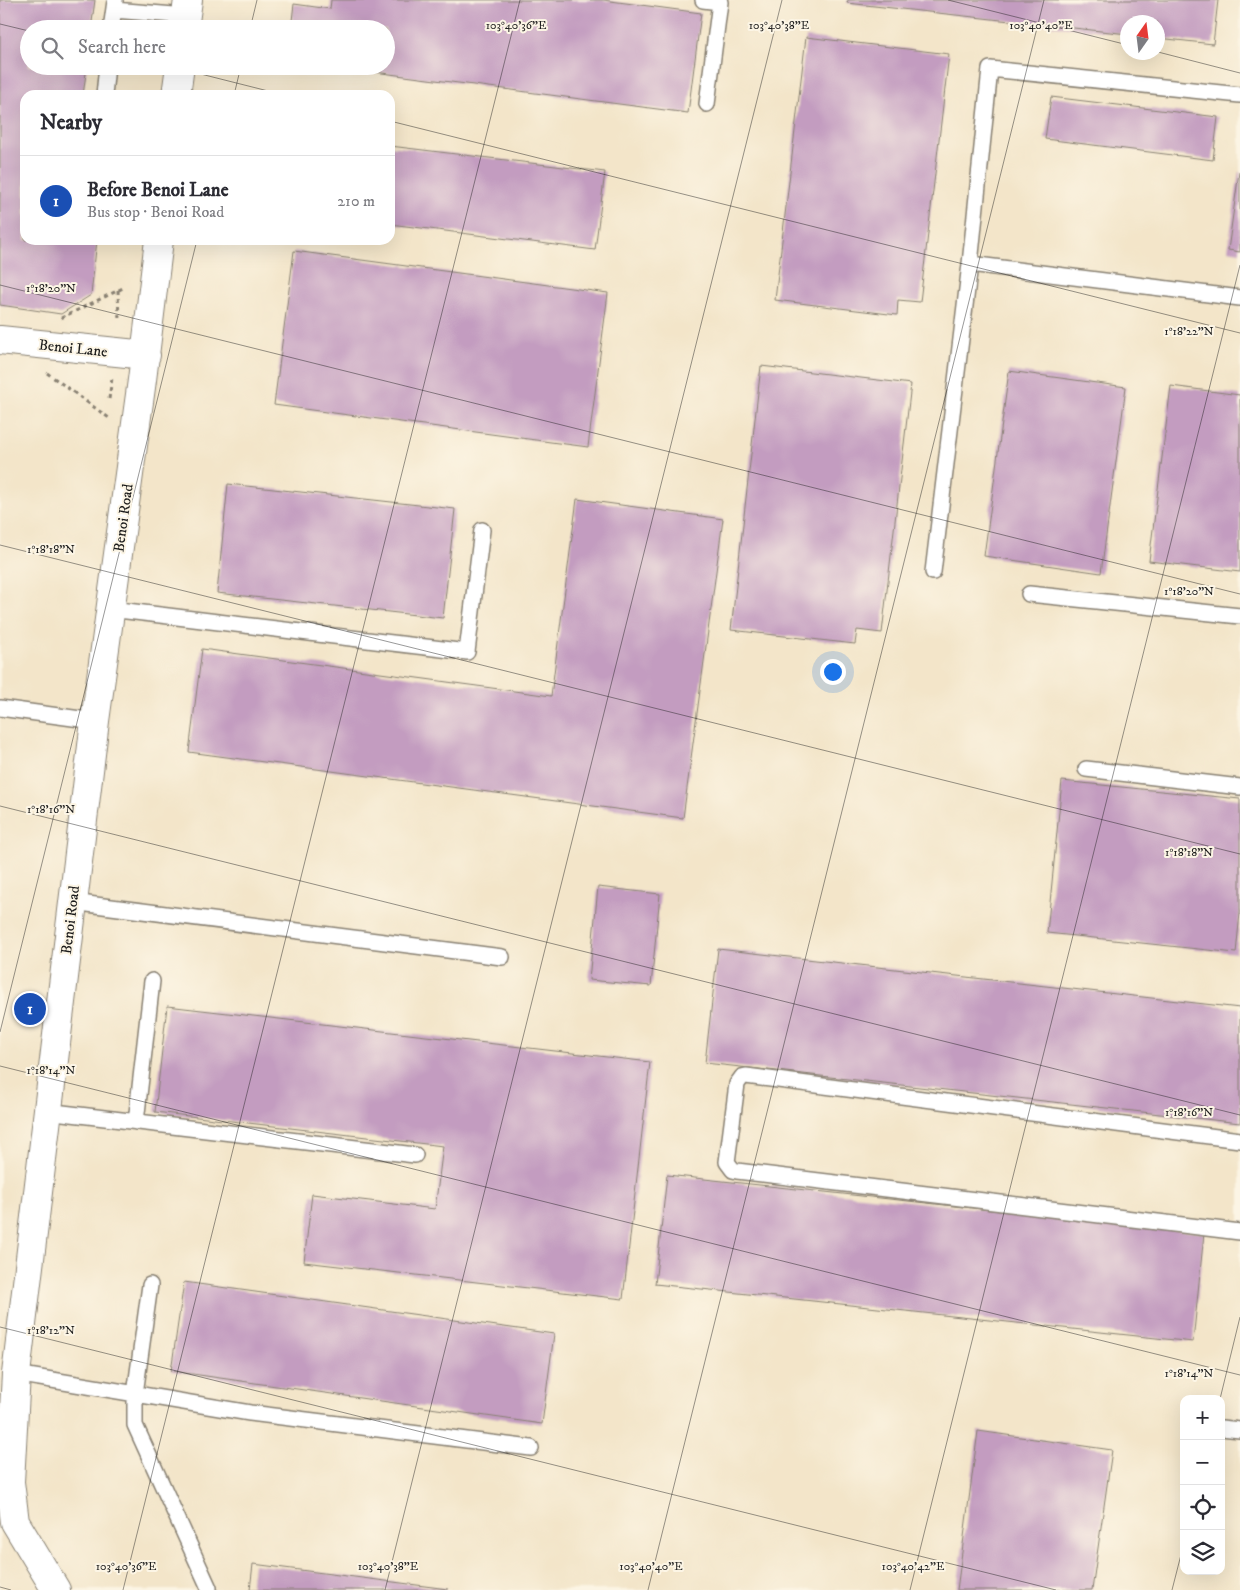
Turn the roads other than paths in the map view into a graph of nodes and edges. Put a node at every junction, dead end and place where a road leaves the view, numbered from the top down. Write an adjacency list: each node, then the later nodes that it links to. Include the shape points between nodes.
1 (703, 0): 10 (lane, via 720,2)
2 (114, 5): 3 (lane); 4 (lane)
3 (186, 15)
4 (112, 20)
5 (106, 75): 7 (lane)
6 (179, 75): 8 (street)
7 (105, 90)
8 (177, 90)
9 (1240, 95): 12 (lane, via 990,69)
10 (707, 104)
11 (158, 245): 15 (street, Benoi Road)
12 (970, 264): 13 (lane); 17 (lane)
13 (1240, 298)
14 (0, 340): 15 (street, Benoi Lane)
15 (146, 355): 19 (street, Benoi Road)
16 (482, 530): 19 (lane, via 467,652)
17 (933, 572)
18 (1029, 594): 20 (lane)
19 (110, 609): 22 (street, Benoi Road)
20 (1240, 616)
21 (0, 708): 22 (lane)
22 (94, 721): 25 (street, Benoi Road)
23 (1086, 769): 24 (lane)
24 (1240, 787)
25 (72, 902): 26 (lane); 28 (street, Benoi Road)
26 (502, 957)
27 (152, 981): 29 (lane)
28 (46, 1111): 29 (lane); 34 (street, Benoi Road)
29 (136, 1122): 31 (lane)
30 (1240, 1140): 32 (lane, via 746,1076 736,1084 727,1162 737,1171)
31 (415, 1155)
32 (1240, 1232)
33 (150, 1285): 35 (lane)
34 (16, 1374): 35 (lane); 40 (street, Benoi Road, via 10,1482 15,1522)
35 (135, 1394): 38 (lane, via 250,1413); 39 (lane, via 135,1425)
36 (1225, 1428): 37 (lane)
37 (1240, 1430)
38 (532, 1448)
39 (209, 1588)
40 (56, 1590)

